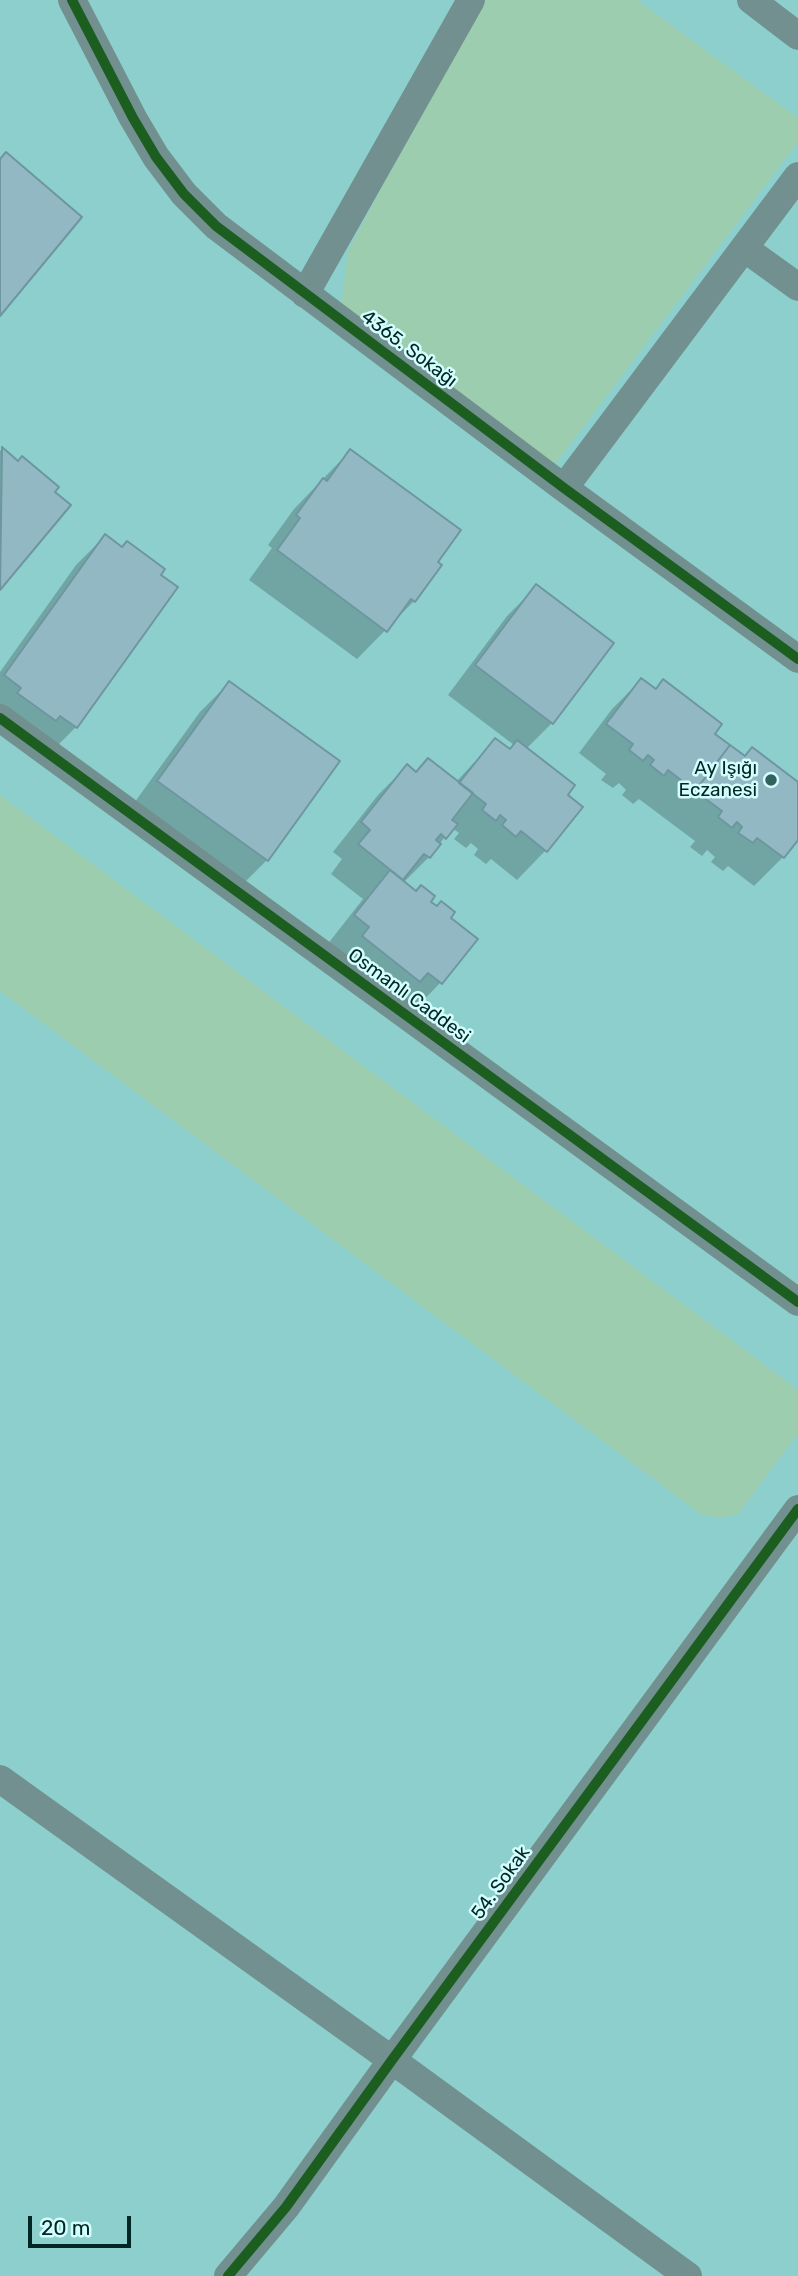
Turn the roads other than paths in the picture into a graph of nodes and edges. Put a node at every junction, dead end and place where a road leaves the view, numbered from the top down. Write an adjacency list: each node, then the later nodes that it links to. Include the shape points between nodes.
1 (72, 0): 8 (street, 4365. Sokağı, via 132,118 184,194 216,226)
2 (471, 0): 8 (street)
3 (751, 0): 4 (street)
4 (798, 36)
5 (798, 176): 6 (street)
6 (744, 248): 7 (street); 9 (street)
7 (798, 287)
8 (305, 293): 9 (street, 4365. Sokağı)
9 (564, 488): 10 (street, 4365. Sokağı)
10 (798, 659)
11 (0, 718): 12 (street, Osmanlı Caddesi)
12 (798, 1302)
13 (798, 1509): 15 (street, 54. Sokak)
14 (0, 1780): 15 (street)
15 (392, 2060): 16 (street, 54. Sokak, via 286,2207); 17 (street)
16 (228, 2276)
17 (688, 2276)

